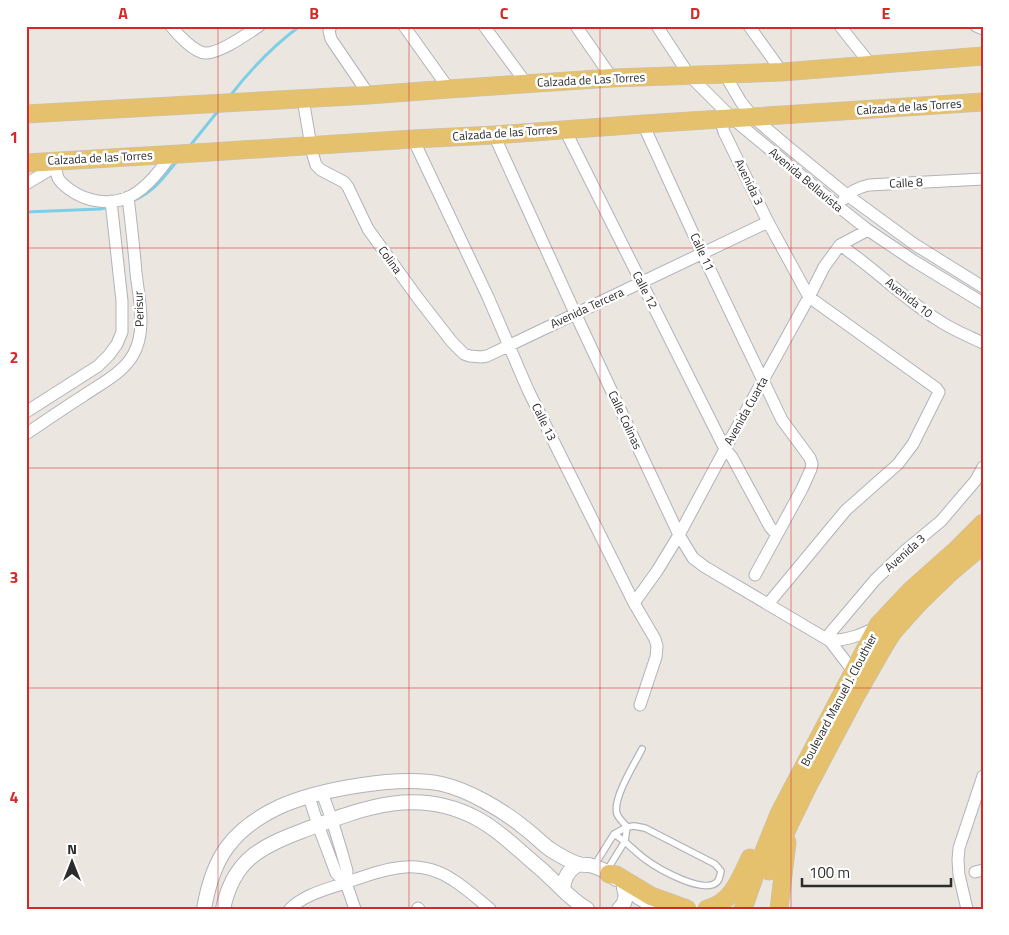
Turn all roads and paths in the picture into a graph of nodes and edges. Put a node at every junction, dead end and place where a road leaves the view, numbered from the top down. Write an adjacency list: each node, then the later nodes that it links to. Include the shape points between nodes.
1 (171, 26): 2 (street, via 198,50 209,53)
2 (259, 26)
3 (331, 26): 20 (street, via 331,39)
4 (404, 26): 19 (street)
5 (484, 26): 18 (street)
6 (576, 26): 17 (street)
7 (657, 26): 16 (street, Avenida Bellavista)
8 (749, 26): 14 (street)
9 (840, 26): 13 (street)
10 (976, 26): 11 (street)
11 (983, 29)
12 (983, 56): 13 (main road, Calzada de Las Torres)
13 (870, 65): 14 (main road, Calzada de Las Torres)
14 (782, 72): 15 (main road, Calzada de Las Torres)
15 (724, 73): 16 (main road, Calzada de Las Torres); 24 (street, Avenida Bellavista)
16 (689, 75): 17 (main road, Calzada de Las Torres); 25 (street, Avenida Bellavista)
17 (612, 78): 18 (main road, Calzada de Las Torres)
18 (526, 83): 19 (main road, Calzada de Las Torres)
19 (449, 88): 20 (main road, Calzada de Las Torres)
20 (369, 96): 21 (main road, Calzada de Las Torres)
21 (303, 99): 23 (main road, Calzada de Las Torres); 30 (street, Colina)
22 (983, 102): 24 (main road, Calzada de las Torres)
23 (26, 114)
24 (753, 117): 25 (main road, Calzada de las Torres); 36 (street, Avenida Bellavista)
25 (726, 118): 26 (main road, Calzada de las Torres); 39 (street, Avenida Bellavista); 40 (street, Avenida 3, via 724,132)
26 (643, 124): 27 (main road, Calzada de las Torres); 43 (street, Calle 11)
27 (565, 130): 28 (main road, Calzada de las Torres); 44 (street, Calle 12)
28 (494, 134): 29 (main road, Calzada de las Torres); 48 (street, Calle Colinas)
29 (413, 138): 30 (main road, Calzada de las Torres); 50 (street, Calle 13)
30 (311, 145): 31 (main road, Calzada de las Torres); 51 (street, Colina, via 316,165 348,187 378,244 452,342 464,354)
31 (164, 155): 33 (main road, Calzada de las Torres); 37 (street, via 160,170)
32 (26, 163): 33 (main road, Calzada de las Torres)
33 (60, 163): 35 (street); 38 (street, via 58,178 62,183 80,196)
34 (983, 179): 36 (street, Calle 8, via 869,185)
35 (26, 184)
36 (848, 195): 39 (street, Calle 8); 45 (street, Avenida Bellavista, via 914,244)
37 (128, 197): 38 (street); 55 (street, Perisur, via 140,306 138,340 133,355 123,368)
38 (111, 201): 53 (street, Perisur, via 122,301 122,332 117,344 98,366)
39 (839, 207): 41 (street, Avenida Bellavista)
40 (768, 222): 43 (street, Avenida Tercera); 46 (street, Avenida 3)
41 (868, 230): 42 (street, Avenida Cuarta); 47 (street, Avenida Bellavista)
42 (840, 245): 46 (street, Avenida Cuarta); 49 (street, Avenida 10, via 939,321)
43 (702, 253): 44 (street, Avenida Tercera); 52 (street, Calle 11)
44 (641, 283): 48 (street, Avenida Tercera); 57 (street, Calle 12)
45 (983, 287)
46 (809, 297): 52 (street, Avenida Cuarta); 65 (street, via 939,392 913,444 898,464 846,510)
47 (983, 303)
48 (575, 313): 50 (street, Avenida Tercera); 60 (street, Calle Colinas)
49 (983, 342)
50 (509, 346): 51 (street, Avenida Tercera); 64 (street, Calle 13)
51 (487, 356)
52 (762, 380): 57 (street, Avenida Cuarta); 61 (street, Calle 11, via 782,420 812,464)
53 (47, 399): 54 (street, Perisur); 55 (street)
54 (26, 412)
55 (58, 413): 56 (street, Perisur)
56 (26, 434)
57 (725, 450): 60 (street, Avenida Cuarta); 61 (street, Calle 12, via 732,456)
58 (983, 467): 67 (street, Avenida 3, via 941,521 875,580)
59 (983, 524): 66 (main road, Boulevard Manuel J. Clouthier)
60 (680, 535): 64 (street, Avenida Cuarta); 65 (street, Calle Colinas, via 694,558 705,567)
61 (777, 535): 63 (street)
62 (981, 550): 73 (main road, Boulevard Manuel J. Clouthier, via 950,573 893,632)
63 (755, 575)
64 (634, 603): 69 (street, Calle 13, via 657,646)
65 (768, 604): 67 (street, Calle Colinas)
66 (878, 625): 67 (street, via 846,640); 68 (main road, Boulevard Manuel J. Clouthier)
67 (828, 639): 68 (street, Calle Colinas)
68 (853, 670): 73 (main road, Boulevard Manuel J. Clouthier)
69 (640, 705)
70 (642, 749): 76 (lane, via 620,791 616,807 618,816)
71 (983, 776): 101 (street, via 959,848 959,875)
72 (316, 795): 74 (street); 75 (street); 81 (street, via 259,818 244,829); 82 (street, via 381,783 442,784 476,796 505,813 550,849)
73 (784, 819): 97 (main road, via 770,824 733,892); 98 (main road, Boulevard Manuel J. Clouthier, via 758,866); 99 (main road, Boulevard Manuel J. Clouthier); 100 (main road)
74 (332, 820): 75 (street); 79 (street); 87 (street, via 373,807 413,801 451,807 477,818 502,835)
75 (318, 825): 80 (street); 83 (street, via 264,848)
76 (627, 827): 77 (lane); 78 (lane); 78 (lane, via 646,828 710,862 719,867 719,878 706,886 682,880 644,858)
77 (614, 834): 78 (lane); 84 (lane)
78 (625, 840): 84 (lane)
79 (342, 853): 80 (street); 85 (street, via 347,871)
80 (330, 856): 85 (street, via 336,873)
81 (220, 857): 83 (street); 88 (street)
82 (579, 864): 84 (street); 87 (street, via 567,874)
83 (239, 868): 89 (street, via 230,885)
84 (603, 870): 86 (street); 96 (main road, via 651,896)
85 (346, 883): 90 (street, via 305,898); 91 (street); 92 (street, via 380,871 423,867 453,880)
86 (624, 888): 94 (street, via 626,899); 95 (street)
87 (563, 890): 93 (street)
88 (204, 909)
89 (224, 909)
90 (290, 909)
91 (355, 909)
92 (490, 909)
93 (587, 909)
94 (619, 909)
95 (659, 909)
96 (687, 909)
97 (707, 909)
98 (743, 909)
99 (755, 909)
100 (779, 909)
101 (967, 909)

